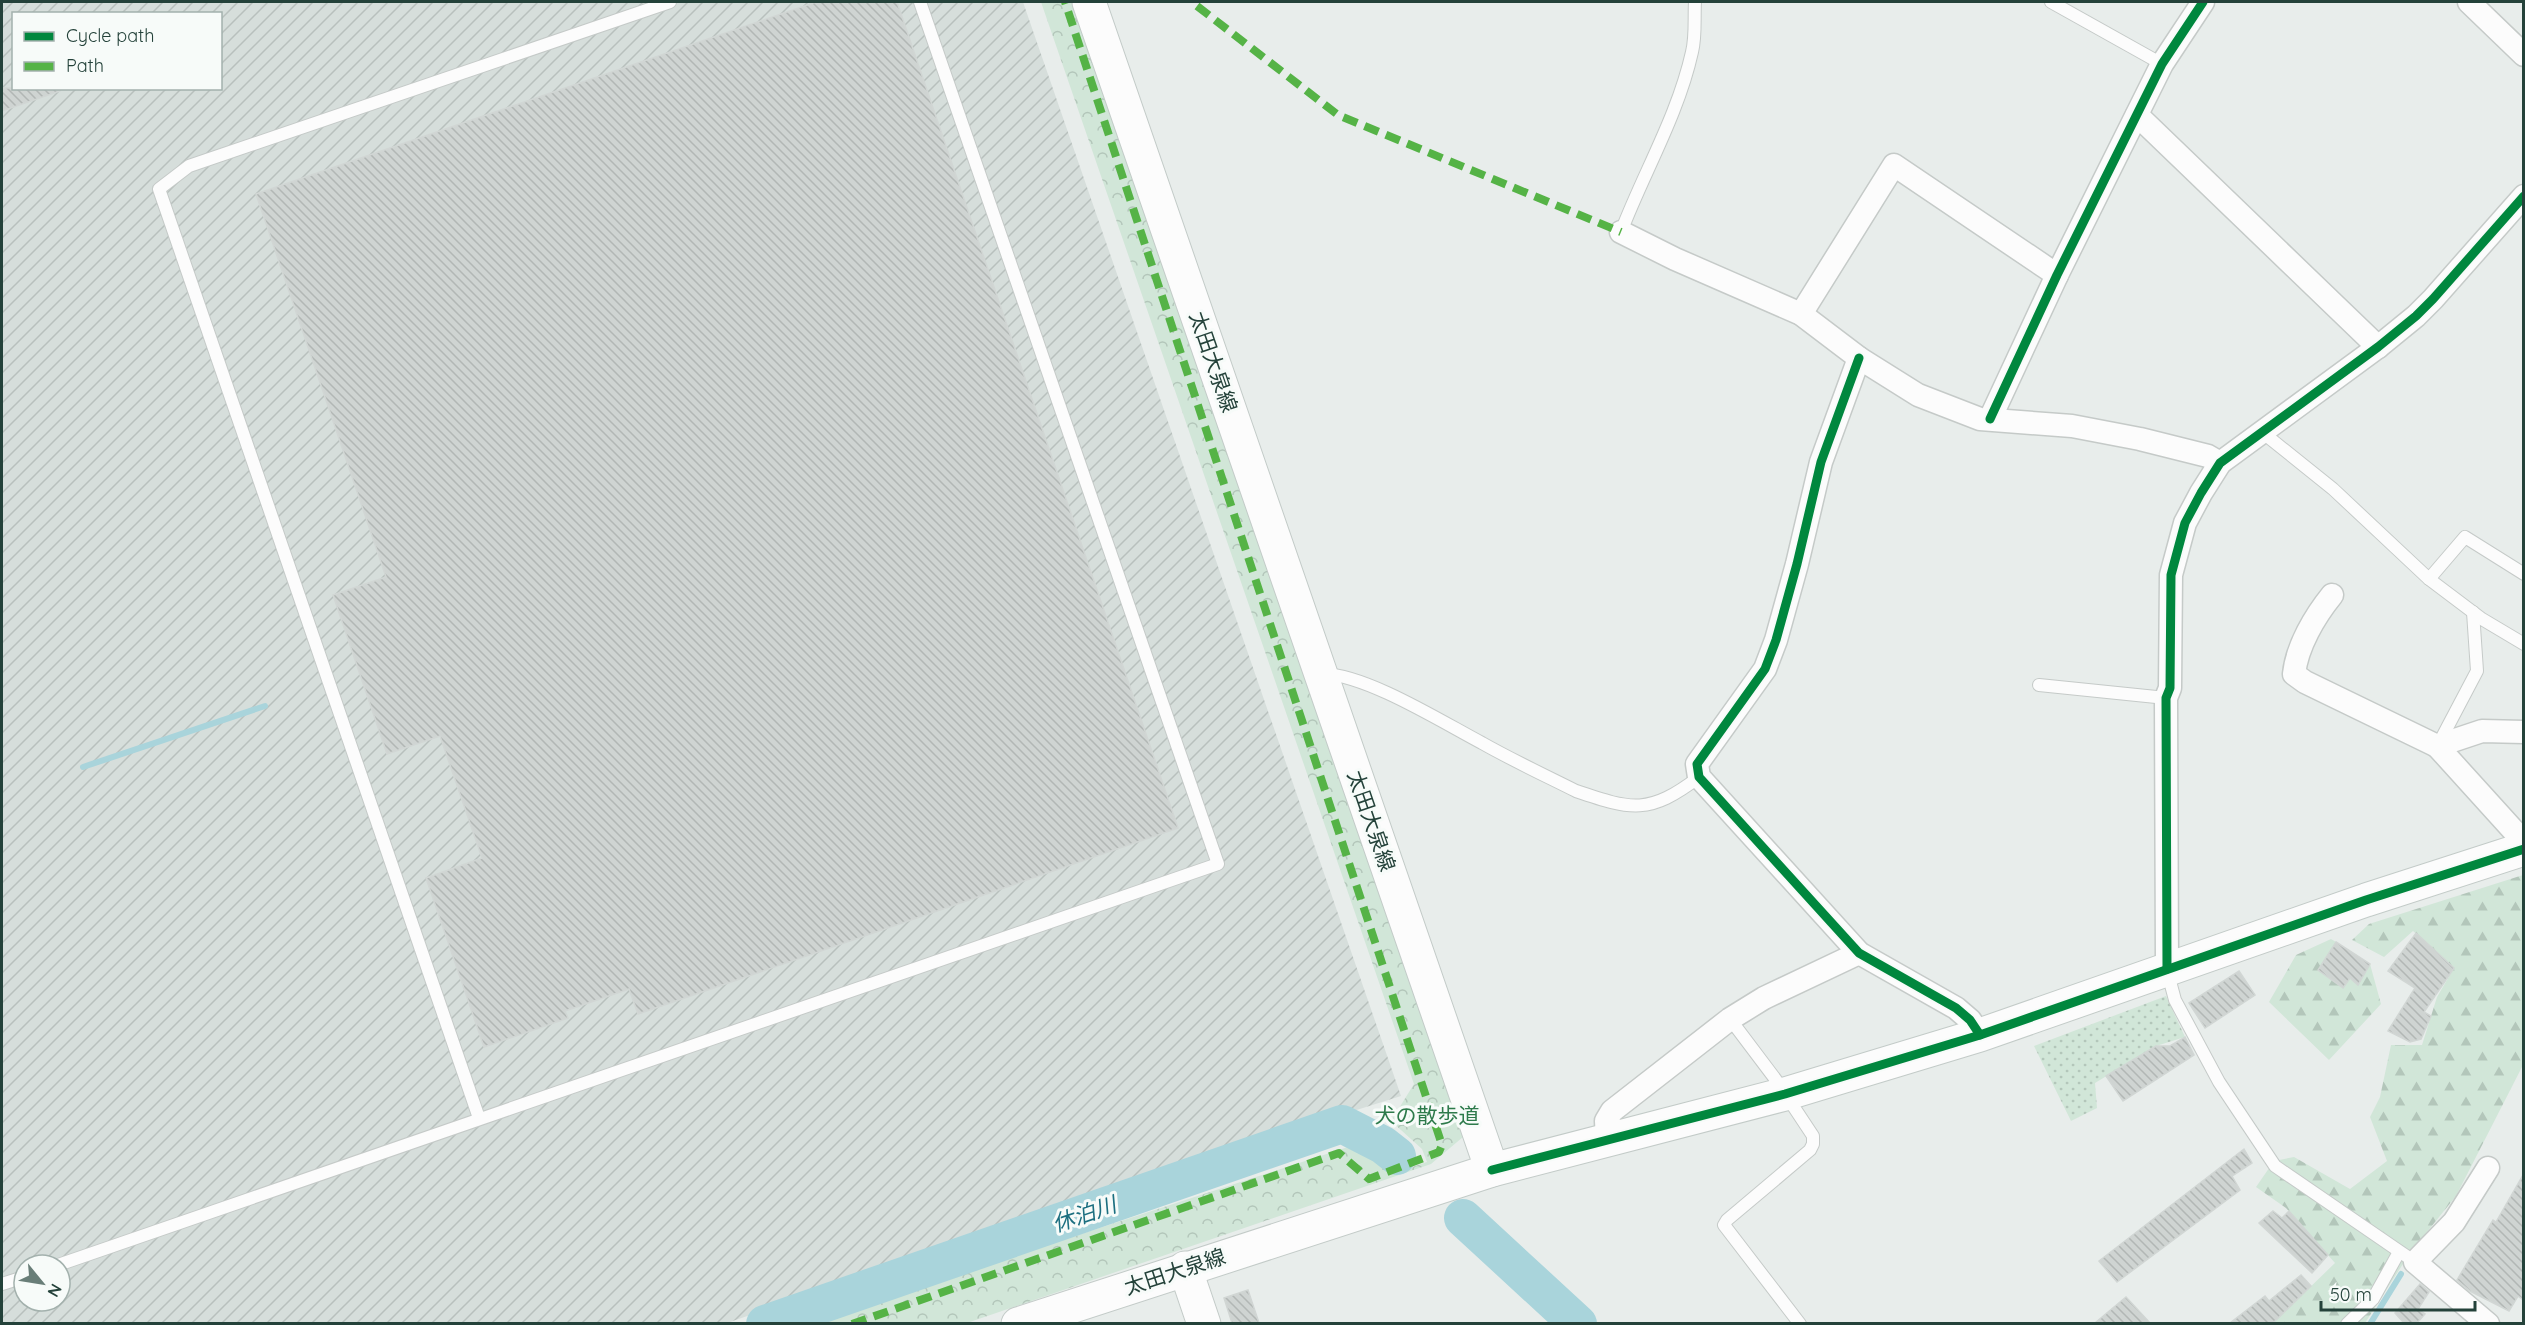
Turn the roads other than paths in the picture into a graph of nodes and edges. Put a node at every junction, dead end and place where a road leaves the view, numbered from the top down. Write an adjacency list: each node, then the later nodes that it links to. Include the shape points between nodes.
1 (670, 2): 38 (lane, via 189,166 159,189)
2 (920, 2): 38 (lane, via 1218,864)
3 (1089, 2): 25 (main road, 太田大泉線)
4 (1695, 2): 12 (lane, via 1693,50 1675,111)
5 (2052, 2): 9 (lane)
6 (2203, 2): 9 (street)
7 (2469, 2): 8 (street)
8 (2520, 43)
9 (2162, 64): 10 (street)
10 (2137, 115): 13 (street); 15 (street)
11 (2523, 196): 15 (street, via 2433,299)
12 (1621, 232): 14 (street)
13 (2057, 275): 14 (street, via 1894,165); 17 (street)
14 (1801, 314): 16 (street)
15 (2378, 347): 18 (street)
16 (1859, 358): 17 (street, via 1918,395 1980,419); 30 (street, via 1821,462 1797,564 1765,669 1697,764)
17 (1990, 419): 19 (street, via 2072,426 2140,439 2208,456)
18 (2262, 432): 19 (street); 21 (lane, via 2333,489)
19 (2220, 463): 27 (street, via 2185,523 2171,574)
20 (2523, 574): 21 (lane, via 2465,537)
21 (2429, 579): 23 (lane)
22 (2332, 595): 29 (street, via 2319,611 2295,662 2294,674)
23 (2473, 612): 24 (lane); 29 (lane, via 2477,671)
24 (2523, 644)
25 (1320, 674): 30 (lane, via 1356,680 1575,791 1605,801 1632,806 1655,803 1674,796); 41 (main road, 太田大泉線)
26 (2039, 685): 27 (lane)
27 (2166, 698): 34 (street)
28 (2523, 732): 29 (street, via 2482,731)
29 (2437, 746): 31 (street)
30 (1699, 777): 33 (street)
31 (2523, 842)
32 (2523, 849): 34 (main road)
33 (1859, 953): 35 (street, via 1764,998); 36 (street, via 1956,1008)
34 (2167, 969): 36 (main road); 42 (lane, via 2175,1000 2219,1082 2275,1166)
35 (1730, 1019): 37 (lane); 39 (street, via 1612,1111 1606,1121)
36 (1980, 1035): 37 (main road)
37 (1785, 1094): 39 (main road); 47 (lane, via 1813,1136 1814,1144 1725,1225)
38 (479, 1118): 43 (lane)
39 (1607, 1140): 41 (main road)
40 (2488, 1168): 42 (street, via 2454,1222)
41 (1492, 1170): 44 (main road, 太田大泉線)
42 (2407, 1257): 48 (lane, via 2373,1299); 49 (street)
43 (72, 1260)
44 (1185, 1268): 45 (main road, 太田大泉線); 46 (main road)
45 (1018, 1323)
46 (1204, 1323)
47 (1800, 1323)
48 (2347, 1323)
49 (2488, 1323)

